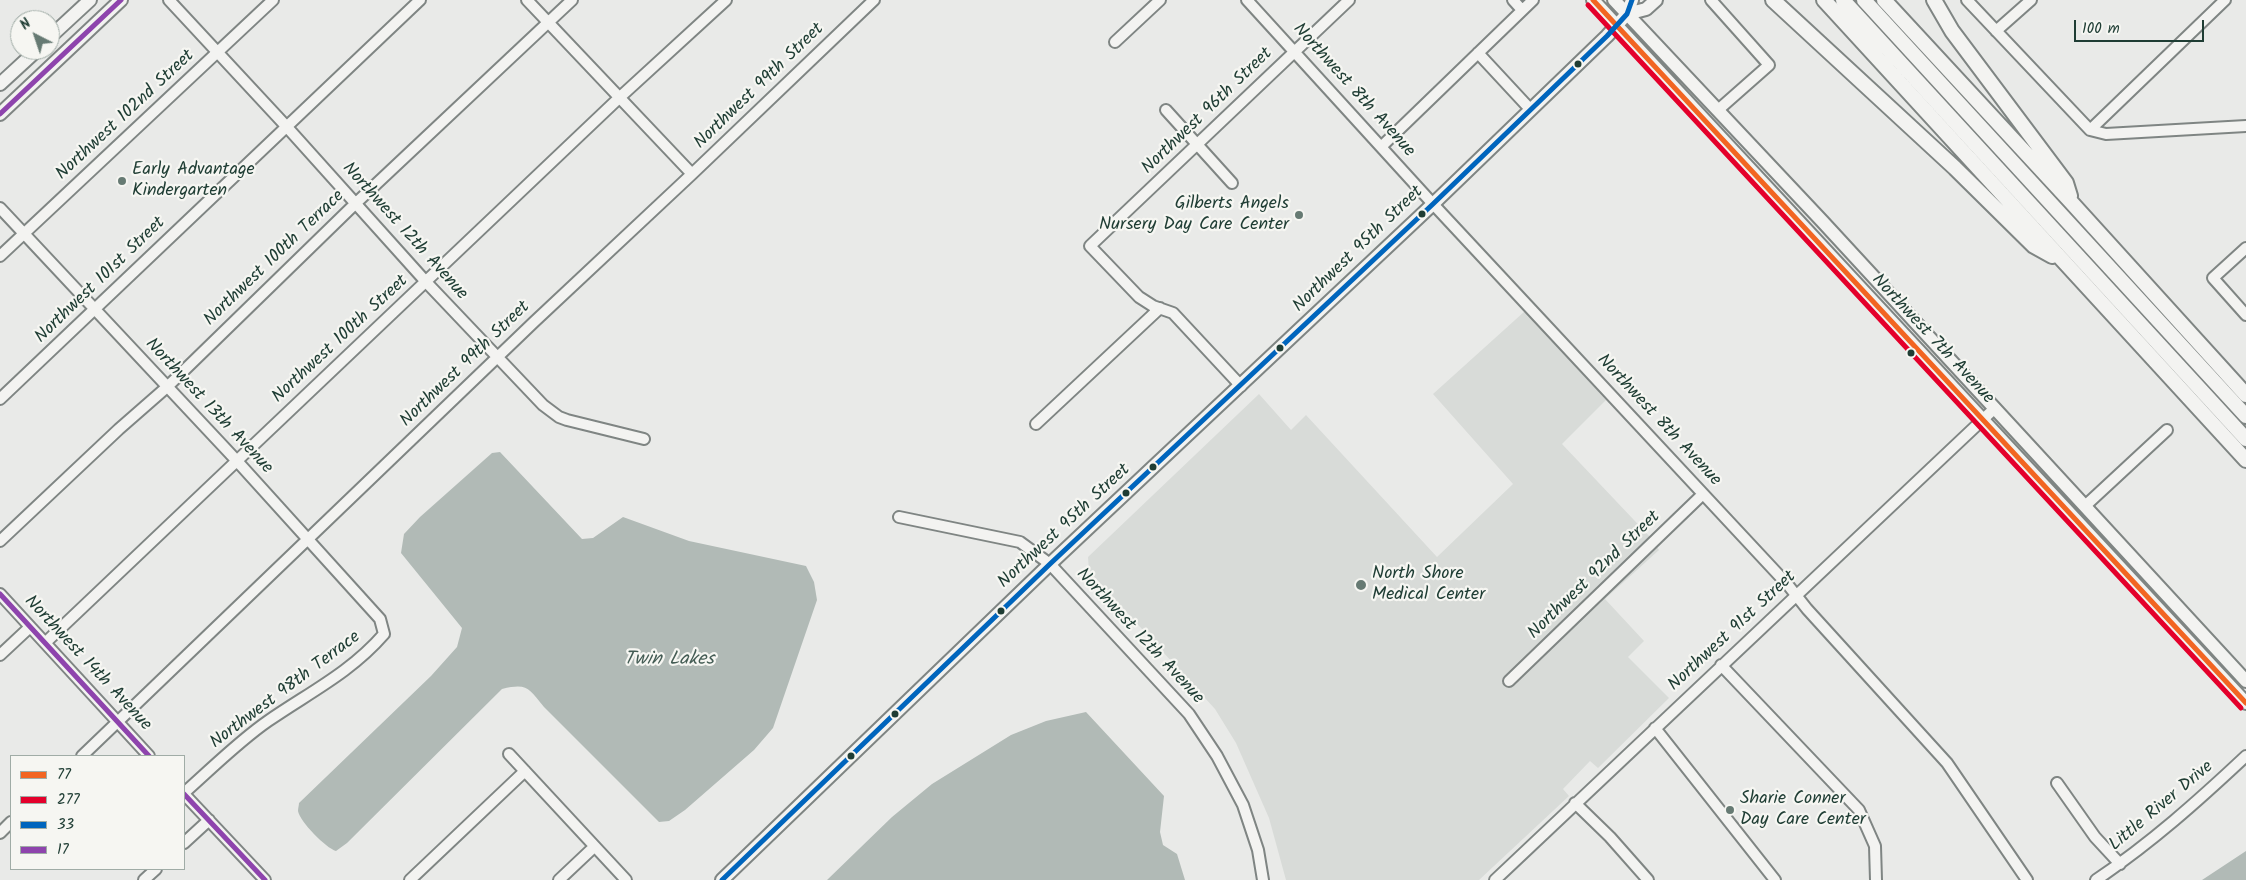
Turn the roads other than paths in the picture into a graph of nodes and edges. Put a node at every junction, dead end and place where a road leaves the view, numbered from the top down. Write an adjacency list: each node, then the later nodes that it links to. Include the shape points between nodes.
1 (90, 0): 33 (main road)
2 (121, 0): 45 (main road)
3 (168, 0): 37 (street, Northwest 12th Avenue)
4 (273, 0): 37 (street, Northwest 102nd Street)
5 (420, 0): 46 (street, Northwest 101st Street)
6 (527, 0): 31 (street)
7 (572, 0): 31 (street, Northwest 100th Terrace)
8 (726, 0): 41 (street, Northwest 100th Street)
9 (874, 0): 52 (street, Northwest 99th Street)
10 (1160, 0): 35 (street)
11 (1247, 0): 36 (street, Northwest 8th Avenue)
12 (1349, 0): 36 (street, Northwest 96th Street)
13 (1513, 0): 29 (street)
14 (1532, 0): 29 (street)
15 (1593, 0): 32 (main road, Northwest 7th Avenue)
16 (1614, 0): 30 (main road, Northwest 7th Avenue)
17 (1632, 0): 30 (main road, Northwest 95th Street)
18 (1656, 0): 30 (main road, Northwest 95th Street, via 1646,9)
19 (1711, 0): 44 (street, via 1769,65)
20 (1773, 0): 64 (highway, via 1956,168 2034,246)
21 (1824, 0): 64 (highway)
22 (1843, 0): 80 (highway)
23 (1864, 0): 75 (highway)
24 (1884, 0): 55 (highway)
25 (1934, 0): 55 (highway, via 1962,45 2066,183)
26 (1967, 0): 34 (street)
27 (2031, 0): 34 (street)
28 (2225, 0): 48 (street)
29 (1522, 10): 38 (street)
30 (1627, 14): 32 (main road, Northwest 95th Street); 44 (main road, Northwest 7th Avenue)
31 (548, 22): 41 (street); 56 (street, Northwest 100th Terrace)
32 (1616, 26): 42 (main road, Northwest 95th Street); 51 (main road, Northwest 7th Avenue)
33 (60, 28)
34 (1996, 32): 48 (street)
35 (1115, 42)
36 (1294, 51): 49 (street, Northwest 96th Street); 50 (street, Northwest 8th Avenue)
37 (218, 53): 46 (street, Northwest 12th Avenue); 60 (street, Northwest 102nd Street)
38 (1478, 53): 42 (street); 50 (street)
39 (25, 60): 40 (main road)
40 (0, 84)
41 (619, 98): 52 (street); 65 (street, Northwest 100th Street)
42 (1530, 109): 57 (main road, Northwest 95th Street)
43 (1166, 110): 49 (street)
44 (1718, 110): 54 (main road, Northwest 7th Avenue)
45 (0, 114)
46 (286, 126): 56 (street, Northwest 12th Avenue); 67 (street, Northwest 101st Street)
47 (2246, 126): 48 (street, via 2106,134)
48 (2090, 130)
49 (1198, 145): 53 (street); 66 (street, Northwest 96th Street, via 1090,246 1139,297)
50 (1382, 146): 57 (street, Northwest 8th Avenue)
51 (1733, 150): 54 (main road, via 1744,154 1779,191); 59 (main road, Northwest 7th Avenue)
52 (692, 174): 69 (street, Northwest 99th Street)
53 (1232, 183)
54 (1794, 192): 63 (main road, Northwest 7th Avenue)
55 (2071, 202): 72 (highway)
56 (356, 204): 65 (street, Northwest 12th Avenue); 71 (street, Northwest 100th Terrace)
57 (1433, 204): 70 (main road, Northwest 95th Street); 83 (street, Northwest 8th Avenue)
58 (0, 208): 60 (street, Northwest 13th Avenue)
59 (1810, 233): 63 (main road, via 1824,236 1843,257); 76 (main road, Northwest 7th Avenue)
60 (23, 234): 62 (street, Northwest 102nd Street); 67 (street, Northwest 13th Avenue)
61 (2246, 248): 68 (street, via 2213,278)
62 (0, 256)
63 (1857, 259): 74 (main road, Northwest 7th Avenue)
64 (2063, 262): 82 (highway)
65 (426, 283): 69 (street, Northwest 12th Avenue); 81 (street, Northwest 100th Street)
66 (1160, 308): 70 (street, via 1173,313); 77 (street)
67 (94, 310): 71 (street, Northwest 13th Avenue); 73 (street, Northwest 101st Street)
68 (2246, 315)
69 (498, 358): 79 (street, Northwest 12th Avenue, via 543,406 559,417); 86 (street, Northwest 99th Street)
70 (1241, 386): 88 (main road, Northwest 95th Street)
71 (167, 387): 81 (street, Northwest 13th Avenue); 87 (street, Northwest 100th Terrace)
72 (2246, 395)
73 (0, 400)
74 (1995, 408): 76 (street, Northwest 91st Street); 84 (main road, Northwest 7th Avenue)
75 (2246, 416)
76 (1982, 420): 90 (street, Northwest 91st Street); 98 (main road, Northwest 7th Avenue)
77 (1036, 424)
78 (2167, 430): 84 (street)
79 (644, 439)
80 (2246, 439)
81 (237, 460): 86 (street, Northwest 13th Avenue); 93 (street, Northwest 100th Street)
82 (2246, 460)
83 (1703, 494): 90 (street, Northwest 8th Avenue); 96 (street, Northwest 92nd Street)
84 (2085, 506): 97 (main road, Northwest 7th Avenue)
85 (899, 517): 88 (street, Northwest 12th Avenue, via 1020,542)
86 (308, 539): 92 (street, Northwest 13th Avenue, via 380,619); 99 (street, Northwest 99th Street)
87 (0, 541)
88 (1050, 564): 123 (main road, Northwest 95th Street); 124 (street, Northwest 12th Avenue, via 1189,714 1217,756 1243,805 1258,850)
89 (0, 594): 91 (street, Northwest 14th Avenue)
90 (1796, 595): 95 (street, Northwest 91st Street); 128 (street, Northwest 8th Avenue, via 1948,763)
91 (30, 627): 93 (street, Northwest 14th Avenue); 94 (street)
92 (384, 634): 107 (street, Northwest 98th Terrace, via 341,674 267,721)
93 (45, 643): 99 (street, Northwest 14th Avenue)
94 (0, 655)
95 (1721, 665): 100 (street, Northwest 91st Street); 127 (street, via 1859,810 1875,846)
96 (1509, 681)
97 (2246, 681)
98 (2246, 703)
99 (118, 723): 102 (street, Northwest 99th Street); 103 (street, Northwest 14th Avenue)
100 (1655, 728): 109 (street, Northwest 91st Street); 126 (street)
101 (509, 754): 105 (street)
102 (83, 755)
103 (148, 755)
104 (2246, 756): 115 (street, Little River Drive, via 2196,804)
105 (525, 771): 114 (street); 120 (street)
106 (2057, 782): 115 (street, via 2095,837)
107 (185, 792)
108 (185, 794): 110 (street)
109 (1575, 803): 117 (street); 125 (street, Northwest 91st Street)
110 (209, 820): 113 (street); 119 (street)
111 (10, 823): 112 (street)
112 (0, 833)
113 (185, 842)
114 (594, 847): 121 (street); 122 (street)
115 (2120, 864): 129 (street, Little River Drive)
116 (155, 870): 118 (street)
117 (1644, 878)
118 (144, 880)
119 (265, 880)
120 (410, 880)
121 (559, 880)
122 (626, 880)
123 (722, 880)
124 (1263, 880)
125 (1494, 880)
126 (1775, 880)
127 (1877, 880)
128 (2027, 880)
129 (2096, 880)

